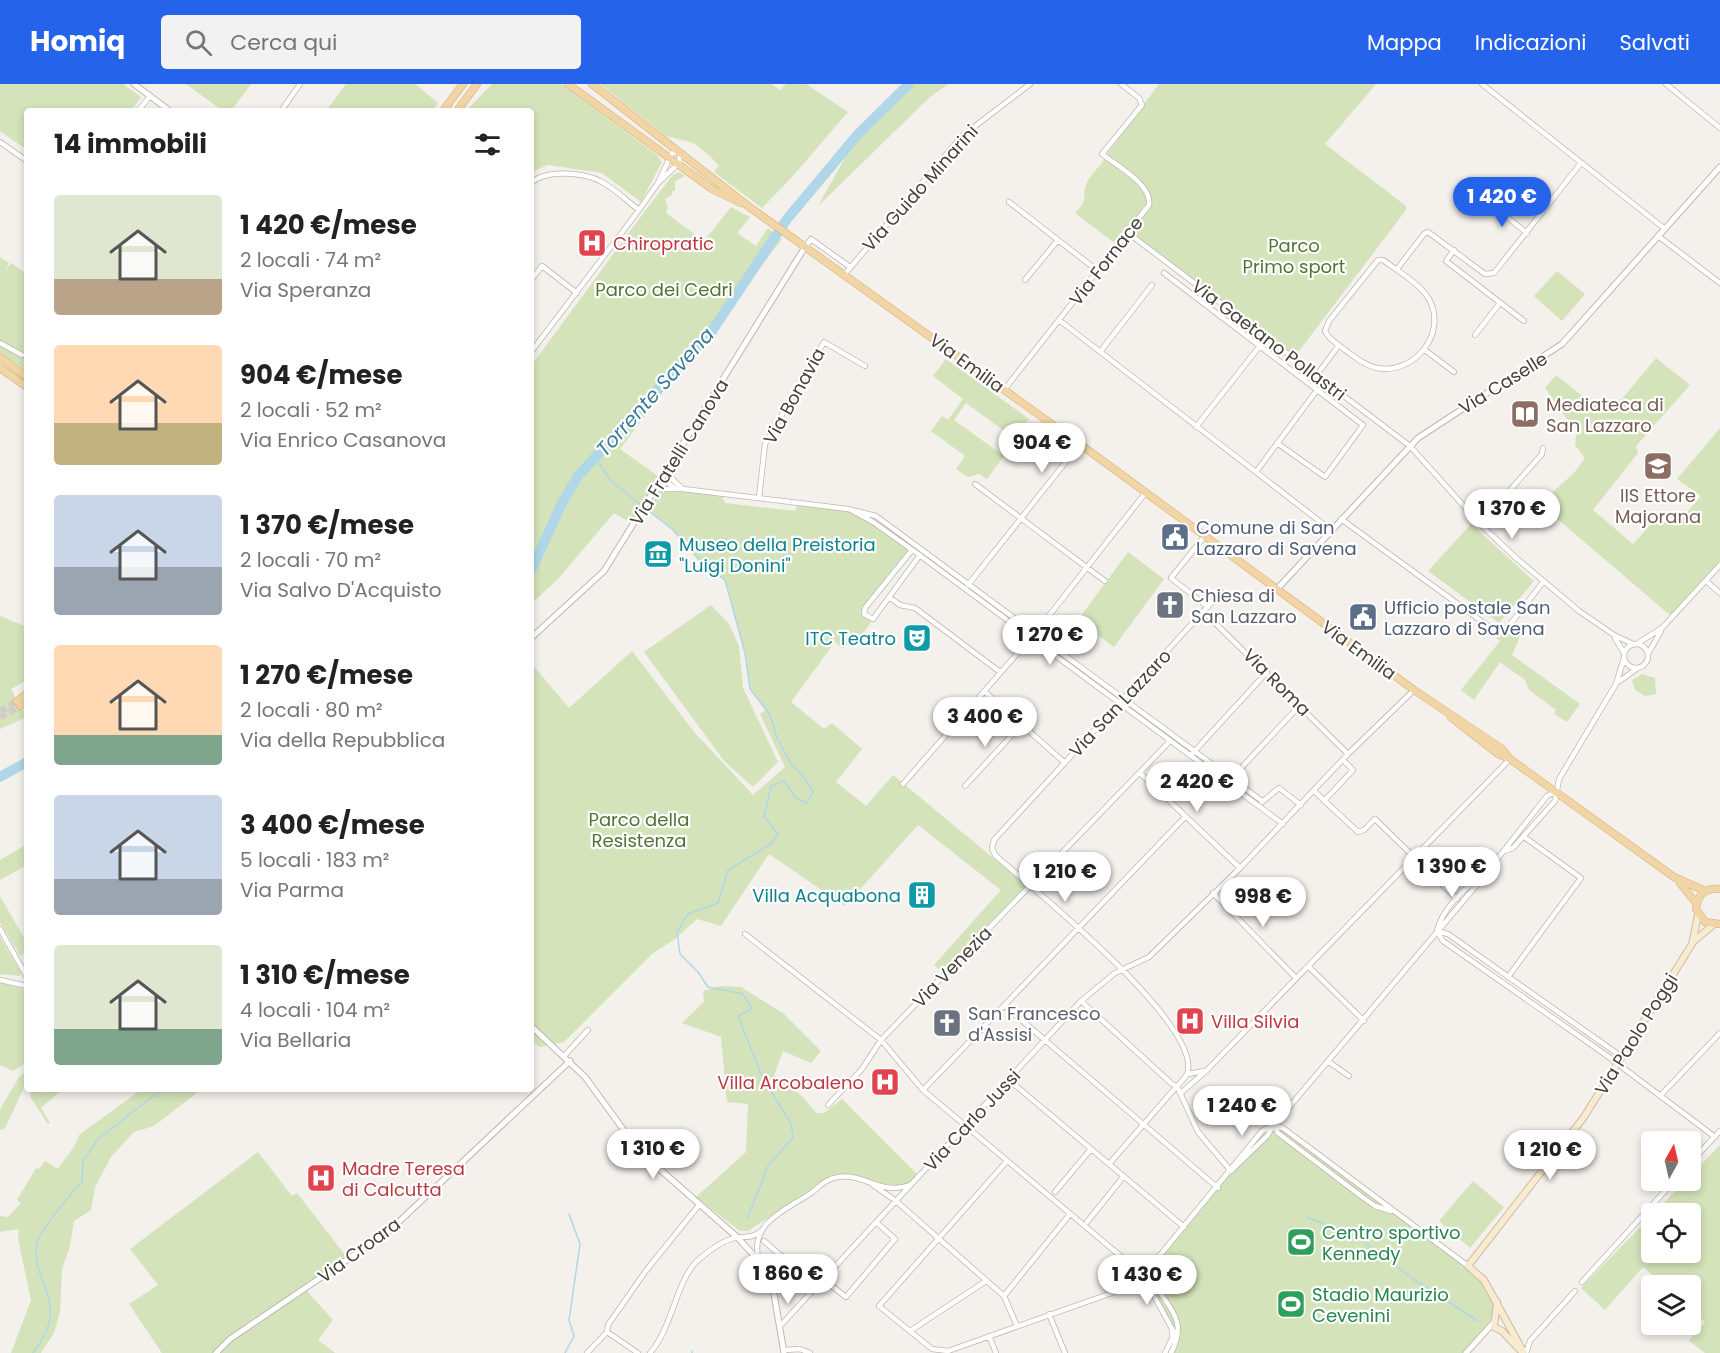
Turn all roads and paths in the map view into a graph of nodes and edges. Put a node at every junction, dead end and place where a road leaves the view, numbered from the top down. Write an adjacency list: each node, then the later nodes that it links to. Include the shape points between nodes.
1 (134, 84): 12 (street)
2 (300, 84): 15 (street)
3 (463, 84): 16 (main road)
4 (477, 84): 17 (main road)
5 (568, 84): 21 (main road)
6 (592, 84): 20 (main road)
7 (1030, 84): 39 (street, Via Guido Minarini, via 961,137)
8 (1121, 84): 11 (street, Via Fornace)
9 (1482, 84): 23 (street)
10 (1666, 84): 18 (street)
11 (1129, 86): 33 (street, Via Fornace, via 1142,101 1141,108 1102,154 1148,195 1147,209)
12 (150, 96): 13 (street); 14 (street)
13 (140, 108)
14 (166, 108)
15 (283, 108)
16 (444, 108)
17 (459, 108)
18 (1720, 128)
19 (0, 142): 22 (street)
20 (680, 153): 21 (street); 24 (street); 30 (main road)
21 (669, 157): 24 (main road); 27 (street)
22 (24, 160)
23 (1581, 163): 32 (street); 34 (street)
24 (678, 164): 27 (street); 30 (main road, via 723,196)
25 (1720, 167): 32 (street, Via Caselle)
26 (534, 181): 31 (street, via 548,173 592,178 608,185)
27 (658, 183): 31 (street)
28 (1009, 202): 36 (street)
29 (1492, 205): 34 (street)
30 (748, 206): 37 (main road, Via Emilia)
31 (639, 210): 48 (street)
32 (1665, 229): 35 (street, Via Caselle)
33 (1128, 233): 41 (street, Via Fornace); 53 (street, Via Gaetano Pollastri)
34 (1527, 233): 38 (street, via 1490,275)
35 (1658, 236): 46 (street); 73 (street, Via Caselle, via 1557,349 1439,422)
36 (1058, 240): 41 (street); 45 (street)
37 (805, 247): 39 (street, via 811,238); 43 (main road, Via Emilia); 75 (street, Via Fratelli Canova)
38 (1454, 250): 40 (street, via 1426,232); 49 (street, via 1446,261)
39 (850, 267): 43 (street, Via Guido Minarini)
40 (1396, 269): 55 (street, via 1383,260 1376,261 1329,321 1326,333); 58 (street, via 1419,287 1431,305 1434,324)
41 (1098, 272): 50 (street, Via Fornace)
42 (1164, 273): 56 (street)
43 (844, 275): 68 (main road, Via Emilia)
44 (534, 276): 48 (street, via 542,266)
45 (1025, 280)
46 (1720, 283)
47 (1152, 285): 59 (street)
48 (577, 293): 57 (street)
49 (1500, 303): 51 (street); 52 (street)
50 (1059, 320): 59 (street); 68 (street, Via Fornace)
51 (1524, 321)
52 (1475, 335)
53 (1266, 338): 56 (street); 66 (street, Via Gaetano Pollastri)
54 (0, 343): 60 (street)
55 (1339, 345): 58 (street, via 1364,363 1381,368 1407,364); 66 (street)
56 (1259, 346): 69 (street); 70 (street)
57 (534, 348)
58 (1425, 350): 64 (street)
59 (1100, 352): 70 (street)
60 (22, 355)
61 (0, 357): 65 (main road)
62 (865, 366): 83 (street, Via Bonavia, via 824,342 765,444)
63 (0, 368): 67 (main road)
64 (1454, 372)
65 (24, 375)
66 (1316, 376): 73 (street, Via Gaetano Pollastri)
67 (24, 385)
68 (1004, 390): 72 (main road, Via Emilia)
69 (1317, 390): 71 (street); 71 (street, via 1363,425 1325,477)
70 (1196, 427): 76 (street)
71 (1277, 443): 76 (street)
72 (1080, 444): 82 (main road, Via Emilia); 86 (street)
73 (1410, 446): 87 (street, Via Caselle); 89 (street, Via Gaetano Pollastri)
74 (1543, 448): 89 (street, via 1542,454)
75 (668, 471): 77 (street, Via Fratelli Canova); 81 (street)
76 (1256, 472): 90 (street)
77 (662, 479): 79 (street, Via Fratelli Canova); 80 (street)
78 (975, 483): 86 (street)
79 (656, 489): 80 (street); 108 (street, Via Fratelli Canova, via 604,571)
80 (676, 489): 81 (street)
81 (683, 489): 83 (street)
82 (1146, 492): 91 (main road, Via Emilia); 95 (street)
83 (759, 498): 84 (street)
84 (848, 508): 85 (street); 88 (street)
85 (876, 516): 88 (street); 92 (street)
86 (1021, 518): 95 (street); 99 (street)
87 (1341, 519): 90 (street, Via Caselle); 97 (street, via 1491,628 1501,630 1510,625)
88 (873, 522): 93 (street)
89 (1480, 524): 97 (street, Via Gaetano Pollastri)
90 (1331, 530): 101 (street, Via Caselle)
91 (1204, 537): 101 (main road, Via Emilia); 105 (street, Via Roma, via 1171,578)
92 (921, 549): 93 (street); 99 (street)
93 (917, 553): 100 (street); 104 (street); 104 (street, via 864,614 873,619)
94 (1720, 565): 98 (street)
95 (1087, 567): 96 (street); 107 (street)
96 (1105, 581)
97 (1544, 581): 109 (street, Via Gaetano Pollastri)
98 (1706, 581): 103 (street); 106 (street)
99 (970, 584): 100 (street); 107 (street)
100 (965, 589): 110 (street)
101 (1277, 589): 118 (main road, Via Emilia)
102 (1221, 592): 105 (street, Via San Lazzaro)
103 (1720, 593)
104 (889, 597): 115 (street, via 900,605 915,608)
105 (1206, 609): 116 (street, Via Roma); 120 (street, Via San Lazzaro)
106 (1662, 628): 111 (street); 112 (street)
107 (1036, 632): 110 (street); 120 (street)
108 (534, 635)
109 (1614, 635): 111 (street, Via Gaetano Pollastri); 113 (street)
110 (1031, 638): 115 (street); 121 (street)
111 (1636, 644): 112 (street, via 1646,647); 113 (street, via 1627,648)
112 (1649, 654): 114 (street, via 1646,664)
113 (1624, 656): 114 (street, via 1630,666); 117 (street)
114 (1638, 668): 117 (street)
115 (1000, 672): 119 (street)
116 (1268, 672): 122 (street, Via Roma); 125 (street)
117 (1616, 684): 135 (street, via 1559,779)
118 (1414, 690): 126 (street, Via Carlo Jussi); 127 (main road, Via Emilia, via 1502,749)
119 (984, 691): 123 (street); 132 (street)
120 (1125, 699): 121 (street, Via San Lazzaro); 124 (street)
121 (1119, 705): 124 (street); 129 (street, Via San Lazzaro)
122 (1300, 705): 126 (street, Via Roma); 131 (street)
123 (1022, 724): 129 (street); 133 (street)
124 (1172, 739): 125 (street); 130 (street, Via Venezia)
125 (1192, 753): 131 (street)
126 (1348, 754): 128 (street, Via Carlo Jussi)
127 (1510, 759): 135 (main road, Via Emilia); 144 (street)
128 (1343, 760): 134 (street, Via Carlo Jussi); 137 (street, via 1353,770)
129 (1065, 763): 148 (street, Via San Lazzaro, via 994,840 995,855)
130 (1140, 773): 140 (street); 148 (street, Via Venezia)
131 (1229, 781): 136 (street); 139 (street)
132 (903, 784)
133 (965, 786)
134 (1314, 791): 137 (street); 138 (street, Via Carlo Jussi)
135 (1556, 791): 142 (street, via 1552,805); 143 (street, via 1547,796); 146 (main road, Via Emilia)
136 (1262, 801): 138 (street, via 1279,788); 139 (street)
137 (1324, 801): 144 (street, via 1358,832 1375,819)
138 (1301, 805): 141 (street, Via Carlo Jussi)
139 (1263, 808): 141 (street)
140 (1185, 817): 145 (street); 157 (street)
141 (1283, 824): 145 (street, Via Carlo Jussi)
142 (1523, 836): 143 (street, via 1513,848); 164 (street, via 1581,878)
143 (1504, 851): 147 (street)
144 (1414, 857): 152 (street); 161 (street)
145 (1240, 868): 151 (street, Via Carlo Jussi)
146 (1674, 877): 150 (main road, Via Emilia); 153 (main road, Via Emilia)
147 (1481, 878): 152 (street); 158 (street)
148 (1030, 887): 157 (street); 176 (street, Via Venezia)
149 (1718, 888): 150 (main road)
150 (1705, 891): 153 (main road)
151 (1213, 893): 162 (street, Via Carlo Jussi, via 1149,957); 166 (street)
152 (1457, 899): 158 (street, via 1439,920)
153 (1696, 903): 154 (main road)
154 (1698, 915): 155 (main road); 160 (main road, Via Paolo Poggi)
155 (1717, 925): 160 (main road, Via Paolo Poggi)
156 (0, 929): 163 (street)
157 (1078, 929): 162 (street); 171 (street)
158 (1437, 931): 164 (street, via 1448,934); 172 (street); 182 (street, via 1443,941)
159 (745, 934): 176 (street)
160 (1692, 944): 179 (main road, Via Paolo Poggi)
161 (1308, 966): 166 (street); 172 (street)
162 (1121, 969): 170 (street, Via Carlo Jussi); 184 (street, via 1180,1037)
163 (24, 971)
164 (1508, 977): 179 (street)
165 (24, 978): 168 (street)
166 (1296, 978): 183 (street)
167 (0, 980): 168 (street)
168 (14, 982): 169 (street)
169 (24, 985)
170 (1081, 1001): 177 (street, Via Carlo Jussi); 187 (street)
171 (1005, 1006): 177 (street); 188 (street)
172 (1364, 1021): 181 (street)
173 (534, 1029): 178 (street)
174 (588, 1030): 178 (street)
175 (1720, 1033): 190 (street)
176 (880, 1040): 188 (street); 191 (street, Via Venezia, via 862,1069)
177 (1044, 1042): 186 (street, Via Carlo Jussi); 192 (street)
178 (565, 1055): 180 (street)
179 (1622, 1056): 182 (main road, Via Paolo Poggi)
180 (570, 1060): 209 (street, via 639,1150); 245 (street, Via Croara, via 388,1232 230,1339)
181 (1329, 1062): 185 (street); 193 (street)
182 (1617, 1064): 190 (street); 219 (main road, Via Paolo Poggi, via 1573,1132)
183 (1206, 1070): 184 (street); 189 (street)
184 (1188, 1074): 187 (street)
185 (1349, 1076)
186 (1009, 1080): 194 (street, Via Carlo Jussi); 197 (street)
187 (1178, 1086): 189 (street); 192 (street)
188 (923, 1090): 194 (street)
189 (1182, 1092): 201 (street, via 1194,1126)
190 (1660, 1096): 196 (street)
191 (828, 1105)
192 (1143, 1124): 200 (street); 205 (street)
193 (1274, 1125): 201 (street); 219 (street, via 1278,1133 1361,1196 1393,1212)
194 (965, 1126): 199 (street); 203 (street, Via Carlo Jussi)
195 (1720, 1131): 196 (street)
196 (1715, 1137): 198 (street)
197 (1091, 1149): 200 (street); 207 (street)
198 (1701, 1152)
199 (1007, 1161): 210 (street); 216 (street)
200 (1109, 1164): 202 (street)
201 (1231, 1171): 205 (street)
202 (1124, 1176): 212 (street); 213 (street)
203 (913, 1184): 204 (street, Via Carlo Jussi, via 889,1189); 208 (street, Via Carlo Jussi)
204 (873, 1185): 208 (street, Via Carlo Jussi); 214 (street, Via Carlo Jussi, via 834,1177 772,1218)
205 (1218, 1188): 213 (street)
206 (1665, 1191): 223 (street)
207 (1055, 1192)
208 (896, 1201): 211 (street, Via Carlo Jussi); 216 (street)
209 (699, 1205): 215 (street); 238 (street, via 645,1272)
210 (1070, 1214): 220 (street); 228 (street)
211 (876, 1222): 224 (street, Via Carlo Jussi); 225 (street, via 894,1239 846,1297)
212 (1087, 1222)
213 (1184, 1227): 221 (street, via 1153,1261)
214 (761, 1231): 215 (street, Via Carlo Jussi, via 752,1237); 218 (street)
215 (737, 1238): 218 (street); 248 (street, Via Carlo Jussi, via 695,1263 661,1339)
216 (938, 1240): 222 (street); 237 (street, via 879,1306)
217 (764, 1241): 224 (street)
218 (759, 1261): 233 (street, via 773,1288)
219 (1468, 1266): 229 (main road, via 1484,1280)
220 (1139, 1272): 221 (street); 226 (street)
221 (1146, 1277): 226 (street); 235 (street); 241 (street, via 1178,1321)
222 (986, 1281): 228 (street); 237 (street)
223 (1582, 1282)
224 (816, 1287): 233 (street, Via Carlo Jussi)
225 (834, 1287)
226 (1124, 1288): 230 (street)
227 (1575, 1291): 242 (street)
228 (1004, 1296): 234 (street)
229 (1497, 1301): 231 (main road); 232 (main road)
230 (1049, 1314): 234 (street); 251 (street)
231 (1495, 1320): 232 (main road); 236 (main road); 240 (street)
232 (1507, 1321): 236 (main road); 243 (main road)
233 (780, 1326): 244 (street)
234 (1017, 1326): 239 (street)
235 (1172, 1326): 241 (street); 252 (street, via 1172,1339)
236 (1499, 1330): 240 (street); 255 (main road)
237 (910, 1331): 239 (street, via 940,1352)
238 (607, 1332): 246 (street); 247 (street)
239 (989, 1336): 250 (street)
240 (1482, 1337): 254 (street)
241 (1178, 1340): 253 (street)
242 (1530, 1341): 243 (street); 255 (street)
243 (1518, 1342): 255 (main road)
244 (784, 1351): 249 (street, via 800,1349)
245 (216, 1353)
246 (587, 1353)
247 (638, 1353)
248 (650, 1353)
249 (810, 1353)
250 (996, 1353)
251 (1065, 1353)
252 (1165, 1353)
253 (1171, 1353)
254 (1466, 1353)
255 (1524, 1353)

